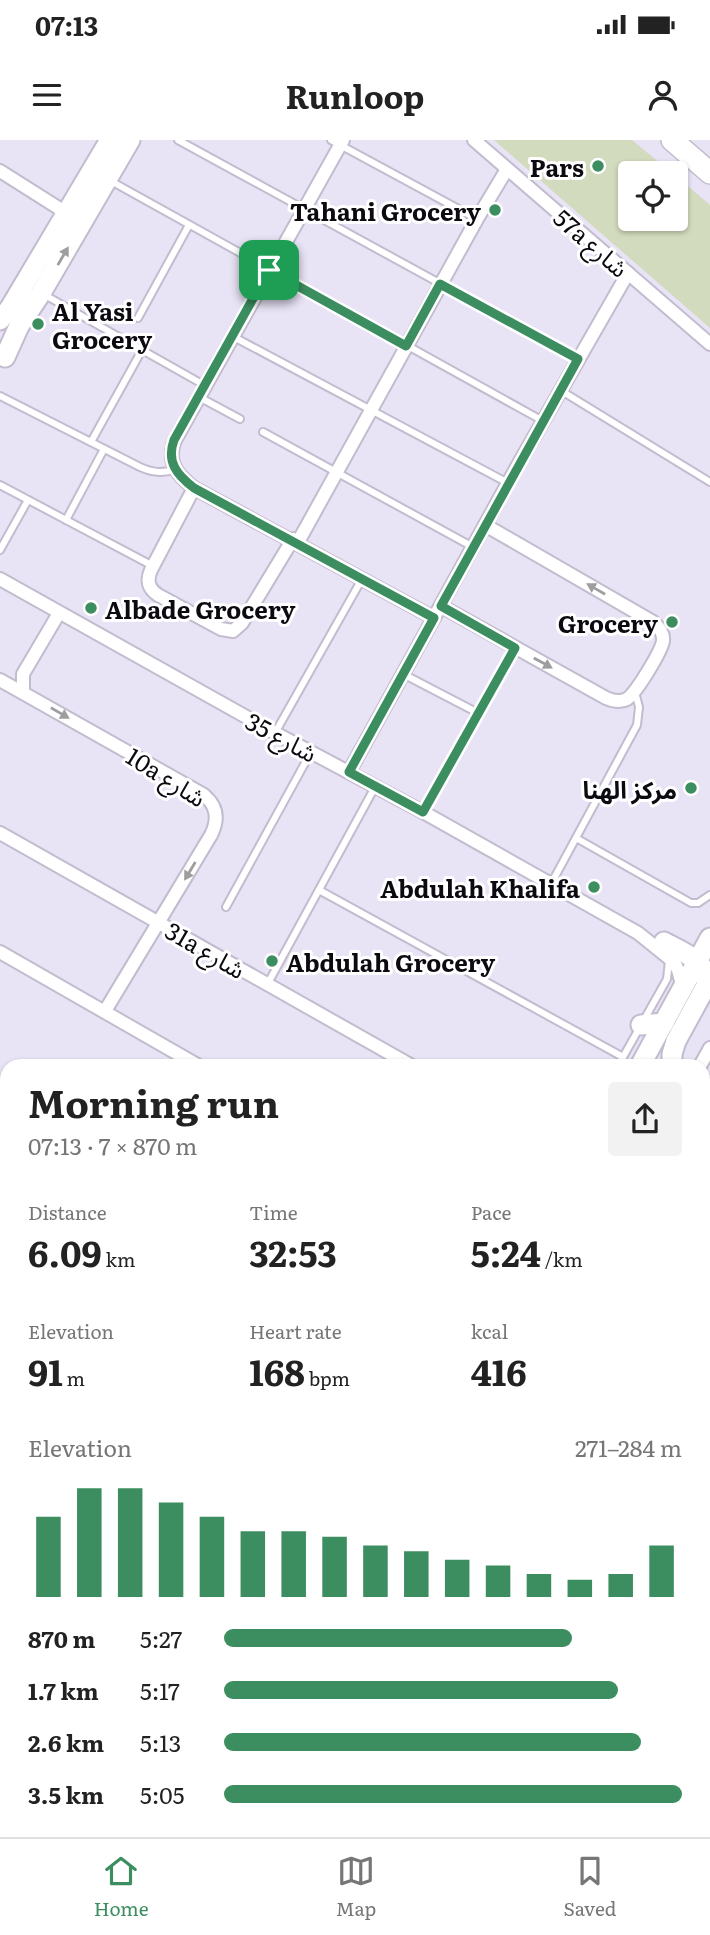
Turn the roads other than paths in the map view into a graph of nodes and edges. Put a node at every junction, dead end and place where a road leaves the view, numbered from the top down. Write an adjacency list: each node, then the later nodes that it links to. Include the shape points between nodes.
1 (110, 140): 12 (street)
2 (130, 140): 10 (street)
3 (178, 140): 11 (lane)
4 (474, 140): 7 (street, 57a شارع)
5 (672, 140): 9 (main road)
6 (338, 142): 11 (street); 13 (lane)
7 (507, 169): 13 (street); 16 (street, 57a شارع)
8 (0, 171): 12 (street)
9 (710, 173)
10 (107, 180): 14 (lane); 18 (street, one-way to 10)
11 (304, 208): 15 (street); 17 (lane)
12 (68, 214): 20 (street)
13 (477, 219): 17 (street)
14 (189, 225): 15 (lane); 19 (lane)
15 (269, 270): 21 (street); 23 (lane)
16 (628, 274): 22 (street, 57a شارع); 26 (street)
17 (440, 284): 23 (street); 26 (lane)
18 (41, 293): 24 (lane); 25 (street)
19 (138, 318)
20 (0, 320)
21 (232, 336): 28 (street); 30 (lane)
22 (710, 344)
23 (406, 346): 30 (street); 32 (lane)
24 (142, 350): 28 (lane); 34 (lane)
25 (2, 358)
26 (578, 359): 27 (street)
27 (560, 390): 32 (street); 38 (lane)
28 (201, 391): 31 (lane); 36 (street, via 172,447)
29 (0, 396): 34 (lane)
30 (371, 410): 37 (street); 39 (lane)
31 (240, 419)
32 (543, 421): 39 (street)
33 (263, 432): 37 (lane)
34 (92, 442): 35 (lane)
35 (104, 449): 36 (lane, via 151,472); 43 (lane)
36 (175, 470): 41 (street)
37 (337, 472): 45 (street); 46 (lane)
38 (710, 482)
39 (508, 484): 44 (street)
40 (0, 485): 42 (lane)
41 (194, 488): 45 (street); 48 (street)
42 (28, 500): 43 (lane); 47 (lane)
43 (66, 520): 48 (lane)
44 (485, 525): 46 (street); 57 (street, one-way to 44, via 663,642 659,627)
45 (295, 541): 48 (street, via 233,631 153,592 148,581); 50 (street)
46 (473, 547): 51 (street)
47 (0, 550)
48 (153, 566)
49 (0, 579): 52 (street, شارع 35)
50 (362, 579): 53 (street); 60 (lane)
51 (441, 606): 53 (street); 54 (street)
52 (60, 613): 58 (street, via 23,674); 60 (street, شارع 35)
53 (434, 618): 55 (street)
54 (515, 648): 57 (street, one-way to 57, via 611,700 625,701); 59 (lane)
55 (403, 674): 59 (lane); 62 (street)
56 (1, 680): 58 (street, 10a شارع)
57 (635, 691): 66 (lane, via 637,725)
58 (23, 692): 71 (street, 10a شارع, one-way to 71, via 211,801 215,827)
59 (478, 713): 64 (lane)
60 (275, 733): 61 (street, شارع 35)
61 (311, 752): 62 (street, شارع 35); 70 (lane)
62 (349, 772): 63 (street, شارع 35)
63 (375, 786): 64 (street, شارع 35); 68 (lane)
64 (423, 812): 67 (street, شارع 35)
65 (0, 833): 71 (street, 31a شارع)
66 (576, 838): 67 (lane); 69 (lane, via 691,903)
67 (551, 884): 73 (street, شارع 35)
68 (319, 890): 76 (lane); 84 (lane)
69 (710, 895)
70 (226, 907)
71 (159, 922): 76 (street, 31a شارع); 79 (street, 10a شارع)
72 (709, 941): 73 (street, شارع 35); 75 (street)
73 (666, 949): 75 (street); 77 (street); 81 (lane, via 667,979)
74 (0, 952): 79 (street)
75 (698, 961): 77 (street); 87 (street, via 705,968 707,981 676,1041)
76 (267, 985): 83 (street, 31a شارع)
77 (683, 988): 80 (street)
78 (710, 1002): 88 (street)
79 (105, 1011): 82 (street)
80 (664, 1023): 81 (street); 86 (street)
81 (641, 1025): 85 (lane)
82 (187, 1059)
83 (399, 1059)
84 (627, 1059)
85 (632, 1059)
86 (633, 1059)
87 (672, 1059)
88 (677, 1059)

